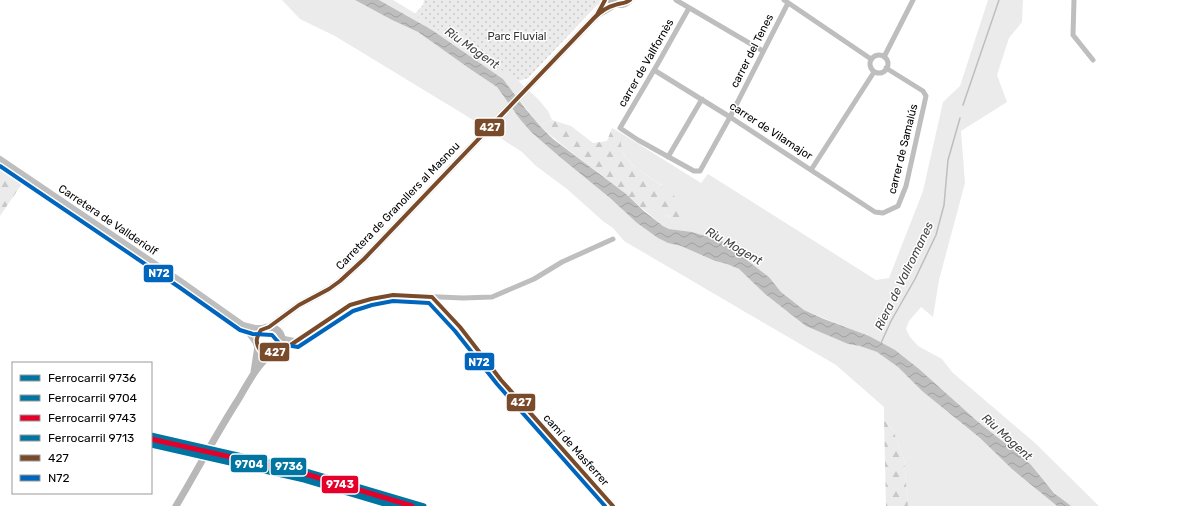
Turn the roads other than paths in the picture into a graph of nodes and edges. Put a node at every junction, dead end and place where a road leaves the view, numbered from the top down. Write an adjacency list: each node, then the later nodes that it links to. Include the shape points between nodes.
1 (605, 0): 9 (main road, Carretera de Granollers al Masnou)
2 (630, 0): 6 (main road, Carretera de Granollers al Masnou, via 625,4)
3 (676, 0): 8 (street)
4 (913, 0): 11 (street)
5 (1074, 0): 13 (street, via 1073,36)
6 (613, 2): 9 (main road, Carretera de Granollers al Masnou)
7 (786, 2): 10 (street, carrer del Tenes); 12 (street)
8 (689, 8): 10 (street); 15 (street, carrer de Vallfornès)
9 (596, 15): 25 (main road, Carretera de Granollers al Masnou, via 347,275)
10 (764, 50): 18 (street, carrer del Tenes)
11 (884, 56): 12 (street, via 876,55); 14 (street, via 888,64)
12 (871, 59): 16 (street, via 870,66)
13 (1093, 60)
14 (886, 68): 16 (street, via 882,72); 22 (street, carrer de Samalús, via 926,96 906,186 898,206 883,213)
15 (654, 70): 17 (street, carrer de Vilamajor); 19 (street, carrer de Vallfornès, via 620,128)
16 (874, 72): 21 (street)
17 (702, 100): 18 (street, carrer de Vilamajor); 19 (street)
18 (730, 116): 19 (street, carrer del Tenes, via 700,171 694,171); 21 (street, carrer de Vilamajor)
19 (668, 157)
20 (0, 159): 26 (street, Carretera de Vallderiolf)
21 (811, 170): 22 (street, carrer de Vilamajor)
22 (875, 212)
23 (613, 239): 24 (street, via 492,297)
24 (432, 297): 29 (street, via 393,296 350,305); 34 (street, camí de Masferrer, via 460,327 501,380)
25 (287, 314): 27 (main road, Carretera de Granollers al Masnou); 28 (main road)
26 (243, 326): 27 (street); 30 (street, Carretera de Vallderiolf)
27 (267, 328): 28 (main road, via 276,330); 30 (main road, via 257,336)
28 (281, 337): 29 (street); 31 (main road, via 282,344)
29 (296, 341): 31 (street)
30 (257, 345): 31 (main road, via 264,352); 32 (main road)
31 (275, 352): 32 (main road, via 264,360)
32 (254, 374): 33 (main road)
33 (176, 506)
34 (613, 506)

